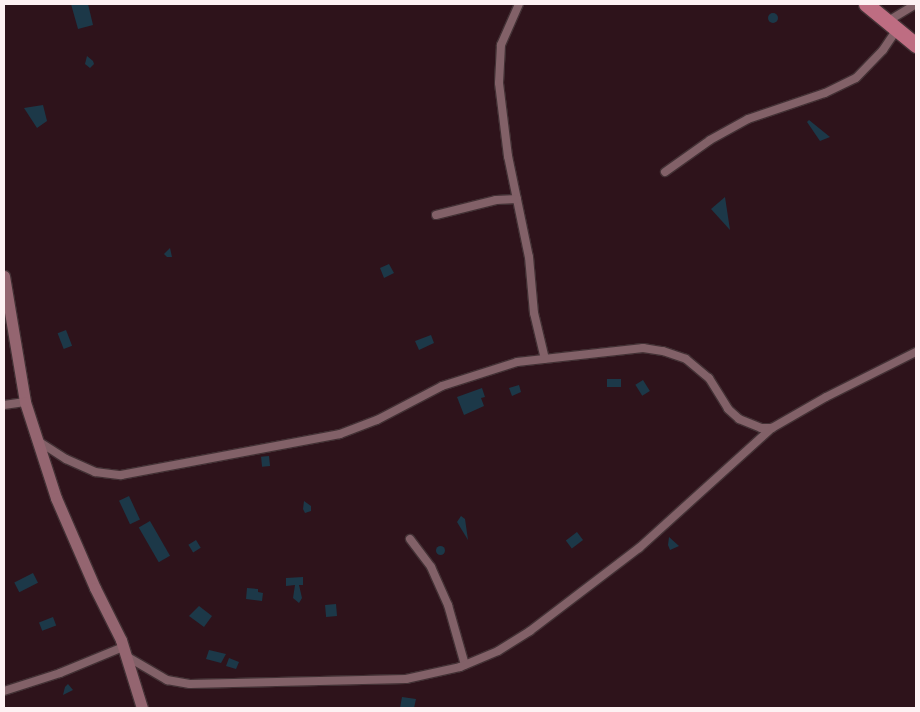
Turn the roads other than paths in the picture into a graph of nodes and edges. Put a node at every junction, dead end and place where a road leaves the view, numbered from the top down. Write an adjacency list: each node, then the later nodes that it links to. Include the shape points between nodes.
1 (519, 4): 7 (street, via 501,45 499,83)
2 (866, 4): 4 (highway)
3 (916, 4): 4 (street)
4 (893, 25): 5 (highway); 6 (street, via 883,50 856,78 825,93 748,119 710,140)
5 (916, 45)
6 (665, 172)
7 (516, 199): 8 (street, via 496,200); 11 (street, via 529,258 534,313)
8 (436, 215)
9 (4, 276): 12 (street)
10 (916, 352): 14 (street)
11 (545, 358): 14 (street, via 643,348 663,351 686,359 709,378 728,409 739,420 761,428); 15 (street, via 486,370 442,386 377,420 340,434 121,475 95,472)
12 (25, 402): 13 (street); 15 (street)
13 (4, 405)
14 (772, 428): 18 (street, via 623,560 530,631 498,651)
15 (38, 441): 17 (street, via 56,498)
16 (410, 539): 18 (street, via 431,567 448,604)
17 (125, 652): 18 (street, via 167,680 190,684 406,679); 19 (street); 20 (street)
18 (465, 665)
19 (4, 691)
20 (142, 708)

